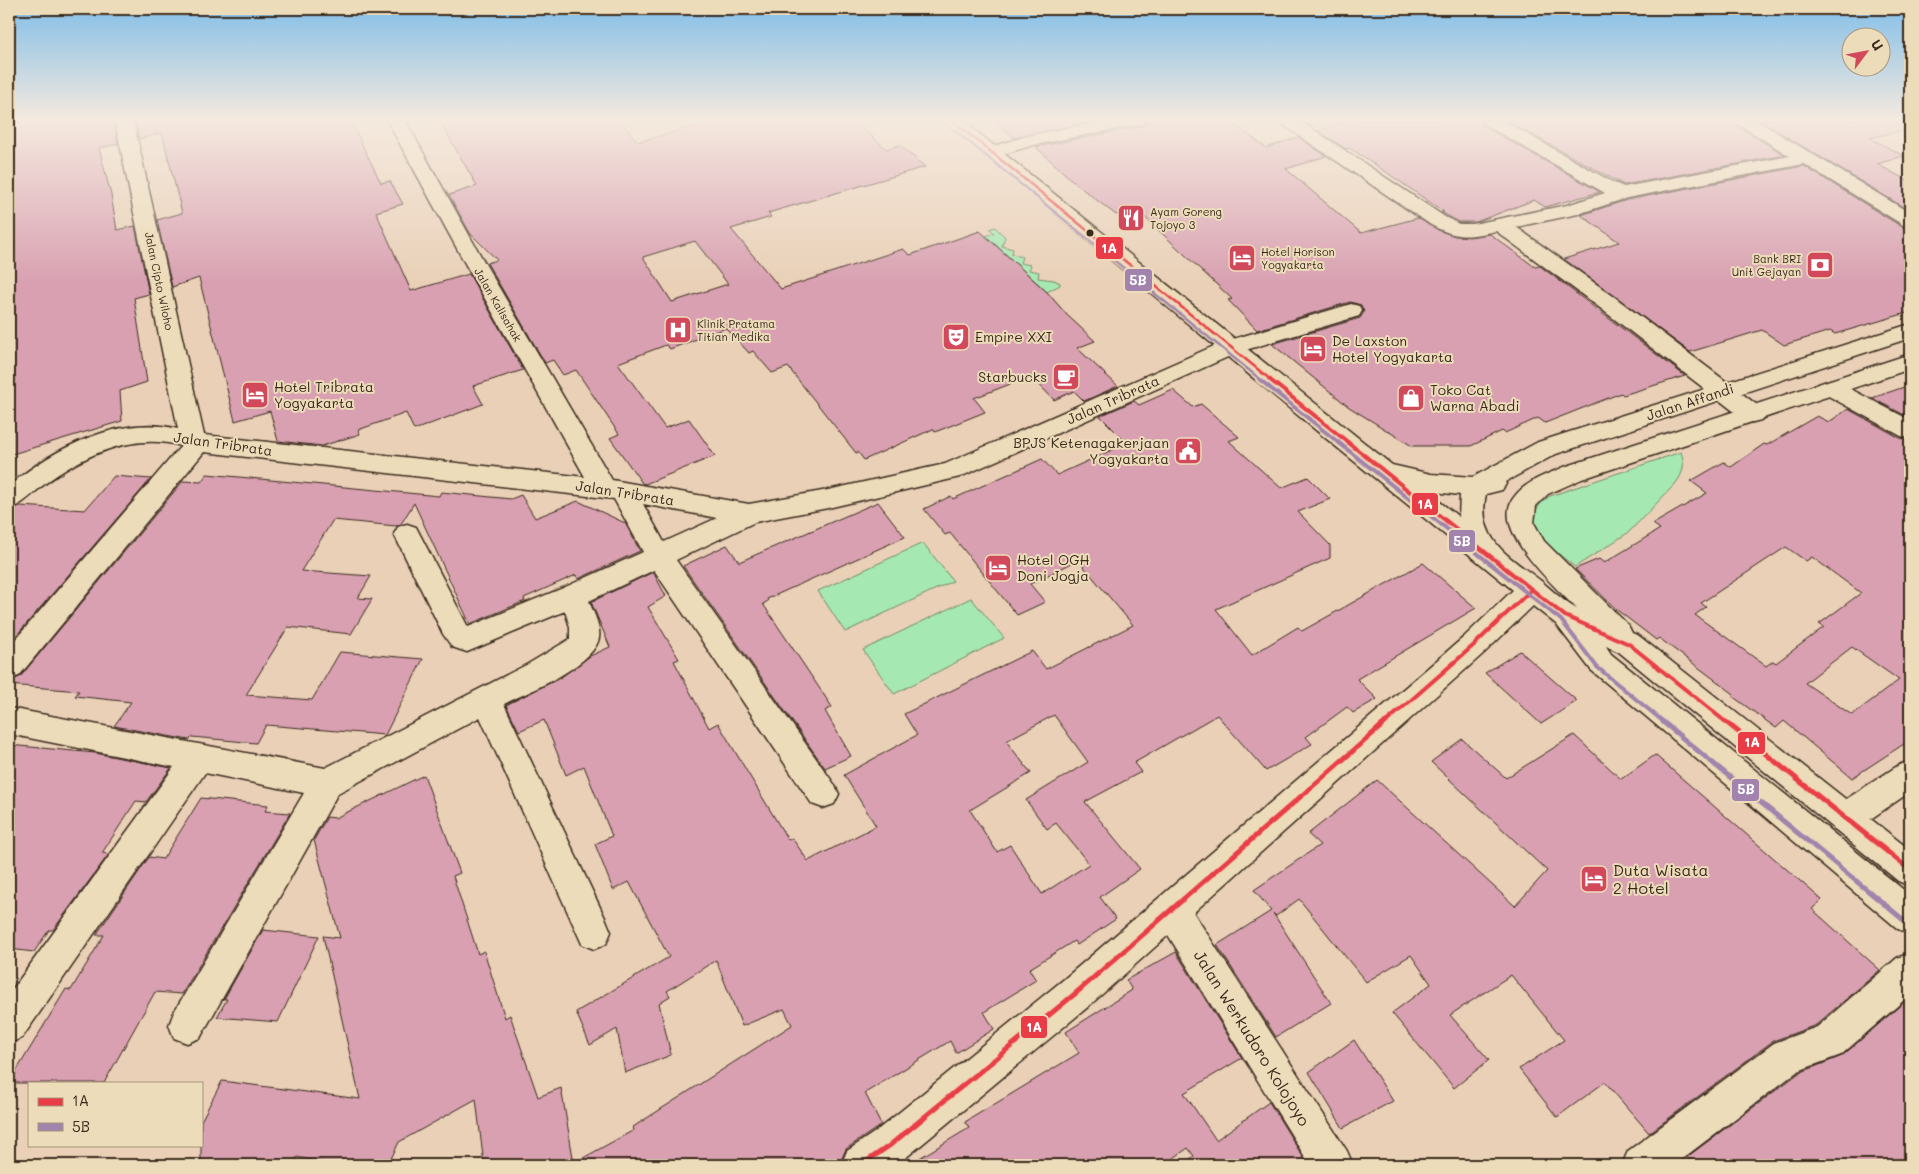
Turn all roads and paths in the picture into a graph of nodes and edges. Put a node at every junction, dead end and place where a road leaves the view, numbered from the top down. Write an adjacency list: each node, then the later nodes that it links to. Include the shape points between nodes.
1 (136, 175): 19 (street, Jalan Cipto Wiloho)
2 (426, 175): 23 (street, Jalan Kalisahak, via 477,267)
3 (1021, 175): 13 (street)
4 (1369, 175): 10 (street, via 1455,230)
5 (1586, 175): 8 (street)
6 (1720, 175): 8 (street)
7 (1836, 175): 9 (street)
8 (1623, 193): 10 (street, via 1571,210)
9 (1910, 221)
10 (1500, 225): 16 (street)
11 (1351, 311): 13 (street, Jalan Tribrata)
12 (1910, 331): 16 (street, Jalan Affandi)
13 (1231, 348): 20 (street); 25 (street, Jalan Tribrata, via 950,471)
14 (1910, 361): 15 (street)
15 (1831, 388): 17 (street); 18 (street)
16 (1721, 391): 17 (street); 22 (street, Jalan Affandi, via 1547,448)
17 (1753, 414): 21 (street)
18 (1910, 430)
19 (196, 442): 23 (street, Jalan Tribrata); 24 (street, Jalan Tribrata, via 156,433 118,437 58,461); 33 (street)
20 (1377, 466): 22 (street, via 1412,480 1442,486); 27 (street)
21 (1573, 473): 22 (street); 32 (street, via 1539,488 1523,503 1521,523 1536,548)
22 (1475, 487): 27 (street, via 1470,510 1474,530)
23 (613, 490): 25 (street, Jalan Tribrata); 28 (street, Jalan Kalisahak)
24 (9, 500)
25 (750, 514): 28 (street)
26 (407, 534): 30 (street, via 462,639 467,640)
27 (1488, 554): 29 (street)
28 (659, 557): 30 (street); 39 (street, Jalan Kalisahak)
29 (1532, 589): 31 (street); 42 (street, via 1474,645)
30 (573, 596): 34 (street, via 585,631 582,645 568,656)
31 (1566, 616): 32 (street); 43 (street, via 1601,662)
32 (1629, 644): 40 (street)
33 (9, 667)
34 (487, 698): 38 (street); 44 (street)
35 (9, 721): 36 (street)
36 (198, 758): 38 (street); 46 (street)
37 (1910, 775): 40 (street)
38 (327, 783): 47 (street)
39 (823, 794)
40 (1845, 818): 41 (street)
41 (1910, 870)
42 (1172, 910): 49 (street, via 1076,992); 50 (street, Jalan Werkudoro Kolojoyo)
43 (1910, 917)
44 (594, 932)
45 (1910, 971): 48 (street, via 1828,1042 1787,1056)
46 (9, 1025)
47 (187, 1025)
48 (1648, 1163)
49 (861, 1165)
50 (1333, 1165)

